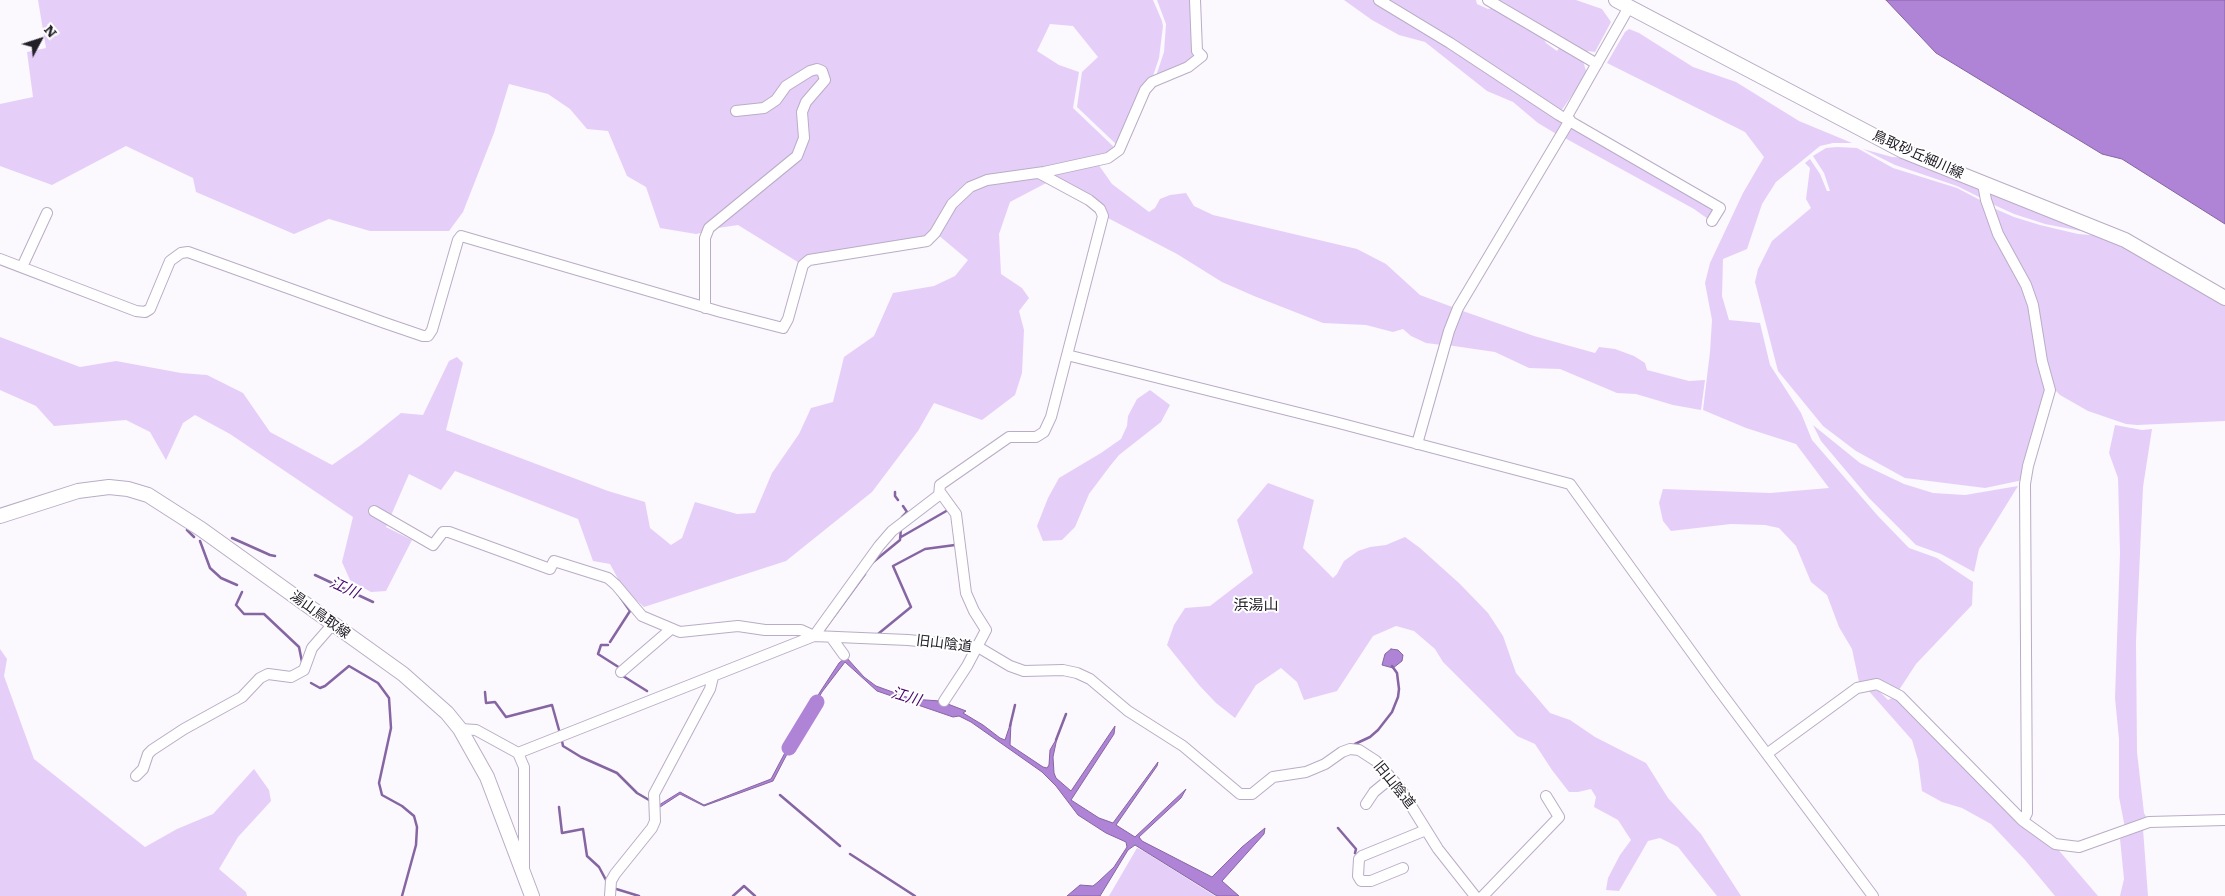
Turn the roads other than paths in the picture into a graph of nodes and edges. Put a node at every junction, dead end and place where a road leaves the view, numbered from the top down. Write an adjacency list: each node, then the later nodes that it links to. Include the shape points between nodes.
1 (1195, 0): 9 (street, via 1197,50 1202,56 1188,67 1152,82 1144,90 1119,150 1108,158)
2 (1379, 0): 8 (street)
3 (1488, 0): 6 (street)
4 (1616, 0): 5 (main road, 鳥取砂丘細川線)
5 (1630, 7): 6 (street); 10 (main road, 鳥取砂丘細川線, via 1904,151)
6 (1597, 64): 8 (street)
7 (736, 111): 16 (street, via 764,108 776,100 786,86 810,71 822,71 825,80 806,102 802,112 804,138 798,156 709,228 705,238)
8 (1568, 119): 12 (street, via 1720,208); 18 (street, via 1458,308)
9 (1039, 173): 16 (street, via 987,180 970,187 952,204 927,241 809,260 804,265 783,328); 17 (street, via 1089,200 1103,216)
10 (1983, 184): 15 (main road, 鳥取砂丘細川線, via 2126,240); 39 (street, via 1998,234 2026,285 2033,305 2050,390 2025,484 2027,814)
11 (47, 213): 14 (street)
12 (1712, 221)
13 (0, 260): 14 (street)
14 (22, 268): 16 (street, via 145,312 150,309 170,261 180,253 188,252 428,336 461,236)
15 (2225, 298)
16 (705, 308)
17 (1067, 355): 18 (street); 19 (street, via 1044,432 1036,437 1009,437 940,485)
18 (1417, 444): 33 (street, via 1570,484)
19 (940, 492): 24 (street, via 892,531); 26 (street, via 956,514 966,593 986,630)
20 (374, 511): 23 (street, via 433,546 443,532 448,532 550,569 554,561 608,578 642,616)
21 (0, 516): 22 (main road, 湯山鳥取線, via 90,488 109,487 138,492 186,519)
22 (332, 625): 31 (main road, 湯山鳥取線, via 417,685); 34 (street, via 312,648 304,670 291,677 268,674 260,678 242,697 184,728 152,750)
23 (672, 629): 24 (street, via 684,632 738,626 801,630); 28 (street)
24 (814, 636): 25 (street, 旧山陰道); 29 (street, 旧山陰道)
25 (831, 637): 26 (street, 旧山陰道); 27 (street)
26 (978, 647): 30 (street); 35 (street, 旧山陰道, via 1024,671 1063,670 1090,679 1128,711 1183,746 1240,794 1252,794 1273,777 1306,772 1350,749 1368,755)
27 (844, 655)
28 (620, 672)
29 (712, 677): 32 (street, 旧山陰道); 44 (street, via 710,689 654,794 655,820 615,874)
30 (944, 701)
31 (460, 729): 32 (street, via 476,730); 42 (main road, 湯山鳥取線, via 487,778)
32 (518, 753): 42 (street, via 524,767)
33 (1768, 753): 39 (street, via 1857,688 1877,684 1900,696); 47 (street)
34 (136, 776)
35 (1391, 778): 37 (street, via 1374,792); 40 (street, 旧山陰道)
36 (1546, 796): 46 (street, via 1559,817)
37 (1366, 804)
38 (2225, 820): 39 (street, via 2149,822 2079,847 2055,844)
39 (2023, 821)
40 (1426, 830): 41 (street, via 1362,856 1358,860 1358,876 1361,881 1371,881); 45 (street, 旧山陰道)
41 (1403, 868)
42 (524, 877): 43 (main road, 湯山鳥取線)
43 (532, 896)
44 (610, 896)
45 (1475, 896)
46 (1483, 896)
47 (1873, 896)

